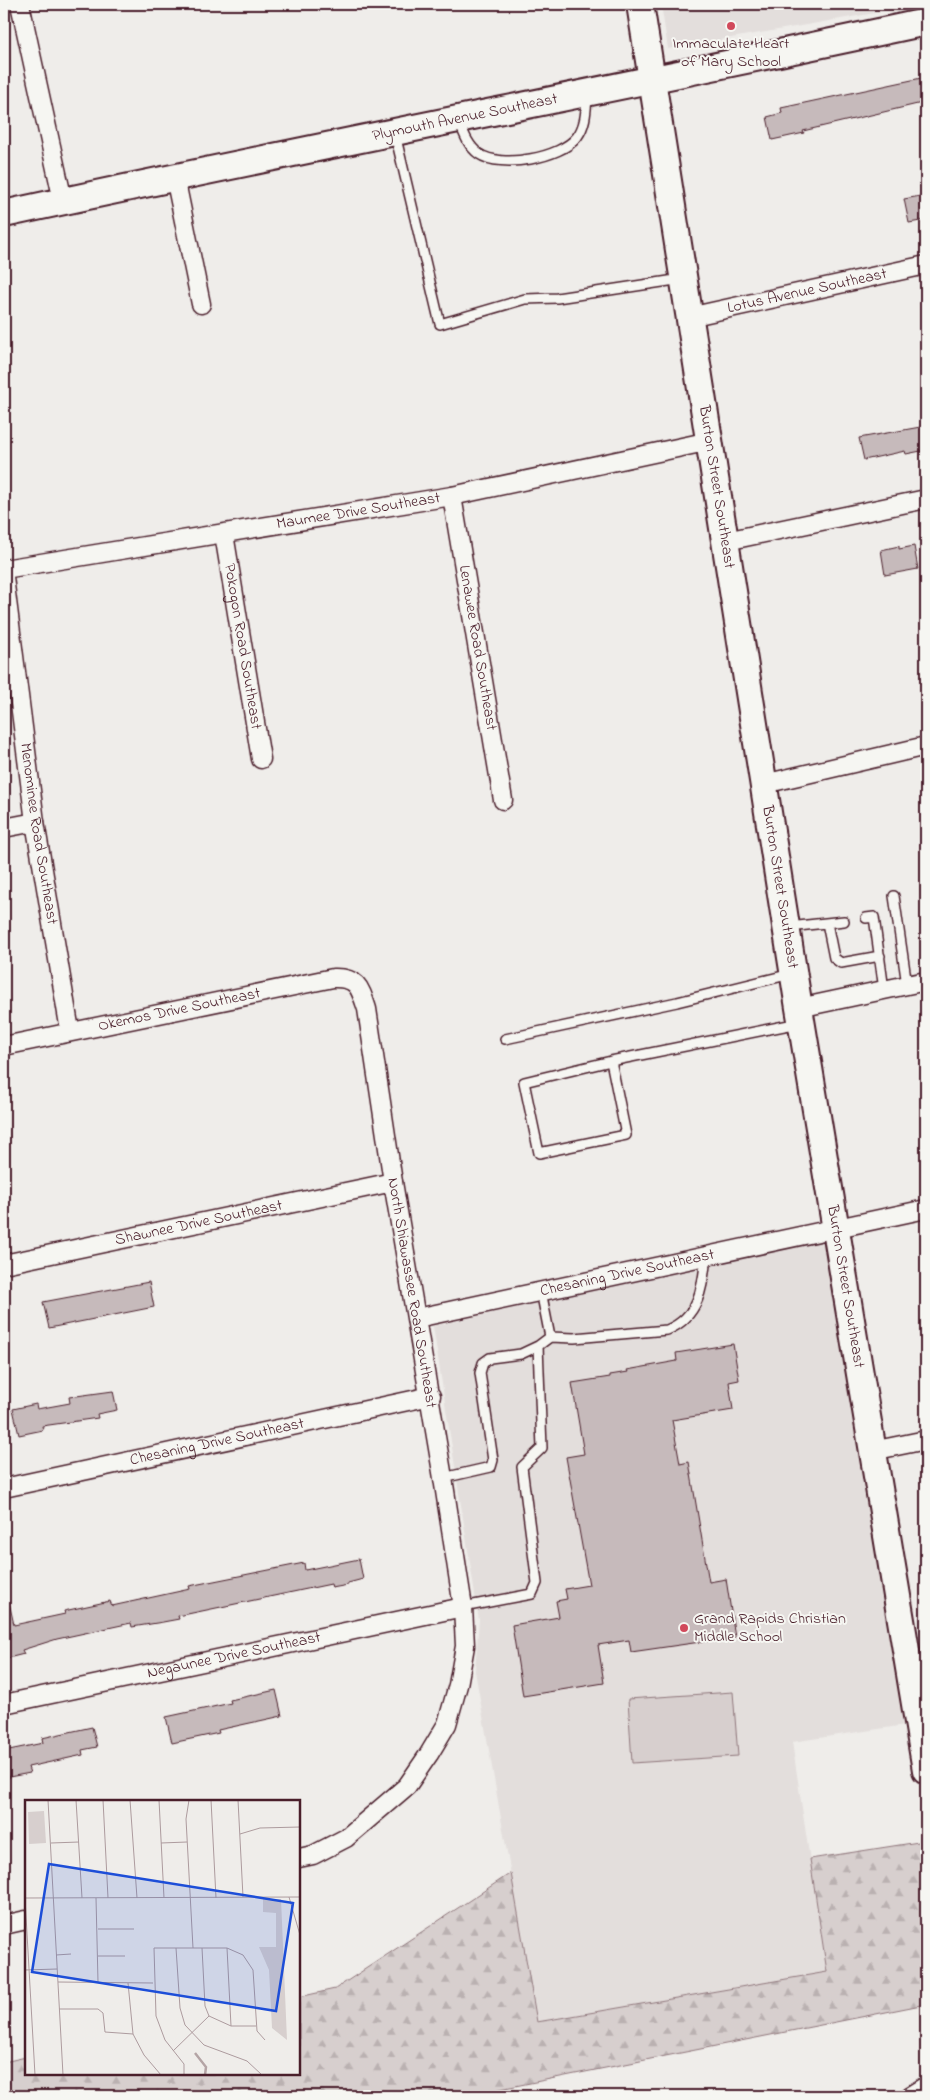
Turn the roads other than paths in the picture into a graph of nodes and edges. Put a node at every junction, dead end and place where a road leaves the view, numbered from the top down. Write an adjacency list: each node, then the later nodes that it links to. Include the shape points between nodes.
1 (20, 4): 9 (street)
2 (640, 4): 4 (main road, Burton Street Southeast)
3 (926, 22): 4 (main road, Plymouth Avenue Southeast)
4 (652, 81): 5 (main road, Plymouth Avenue Southeast); 12 (main road, Burton Street Southeast)
5 (588, 94): 6 (main road, Plymouth Avenue Southeast); 6 (lane, via 586,116 576,138 556,152 530,158 498,161 484,157 472,147)
6 (458, 119): 7 (main road, Plymouth Avenue Southeast)
7 (395, 131): 8 (main road, Plymouth Avenue Southeast); 12 (lane, via 440,324 525,299 557,298)
8 (174, 177): 9 (main road, Plymouth Avenue Southeast); 13 (street)
9 (63, 201): 10 (main road, Plymouth Avenue Southeast)
10 (4, 214)
11 (926, 265): 14 (street, Lotus Avenue Southeast)
12 (683, 279): 14 (main road, Burton Street Southeast)
13 (201, 304)
14 (689, 316): 15 (main road, Burton Street Southeast)
15 (710, 441): 16 (street, Maumee Drive Southeast); 19 (main road, Burton Street Southeast)
16 (452, 496): 18 (street, Maumee Drive Southeast); 25 (street, Lenawee Road Southeast)
17 (926, 499): 19 (street)
18 (224, 534): 20 (street, Maumee Drive Southeast); 23 (street, Pokogon Road Southeast)
19 (726, 541): 24 (main road, Burton Street Southeast)
20 (4, 569)
21 (4, 576): 26 (street, Menominee Road Southeast)
22 (926, 746): 24 (street)
23 (261, 759)
24 (764, 784): 32 (main road, Burton Street Southeast)
25 (502, 800)
26 (35, 822): 27 (street); 40 (street, Menominee Road Southeast)
27 (4, 828)
28 (894, 896): 37 (lane)
29 (870, 918): 33 (lane)
30 (844, 921): 31 (lane)
31 (827, 923): 32 (lane); 33 (lane, via 834,958 841,963)
32 (786, 927): 34 (main road, Burton Street Southeast)
33 (880, 956): 38 (lane)
34 (794, 973): 39 (main road, Burton Street Southeast); 41 (lane)
35 (355, 981): 40 (street, Okemos Drive Southeast, via 346,977 333,978); 44 (street, North Shiawassee Road Southeast, via 367,1009)
36 (926, 981): 37 (street)
37 (907, 985): 38 (street)
38 (884, 990): 39 (street)
39 (801, 1016): 43 (lane); 46 (main road, Burton Street Southeast)
40 (70, 1031): 42 (street, Okemos Drive Southeast)
41 (504, 1039)
42 (4, 1046)
43 (611, 1061): 43 (lane, via 626,1135 539,1153 524,1082)
44 (393, 1182): 48 (street, Shawnee Drive Southeast); 50 (street, North Shiawassee Road Southeast)
45 (926, 1209): 46 (street, Chesaning Drive Southeast)
46 (836, 1228): 47 (street, Chesaning Drive Southeast); 55 (main road, Burton Street Southeast)
47 (706, 1256): 49 (street, Chesaning Drive Southeast); 51 (lane, via 703,1287 696,1306 676,1327 574,1338)
48 (4, 1264)
49 (541, 1291): 50 (street, Chesaning Drive Southeast); 51 (lane)
50 (417, 1318): 53 (street, North Shiawassee Road Southeast)
51 (550, 1337): 52 (lane)
52 (538, 1346): 56 (lane, via 521,1354 490,1358 483,1363 480,1373 493,1460 491,1467); 58 (lane, via 542,1448 522,1467 537,1584 532,1594)
53 (430, 1396): 56 (street, North Shiawassee Road Southeast); 57 (street, Chesaning Drive Southeast)
54 (926, 1440): 55 (street)
55 (872, 1451): 59 (main road, Burton Street Southeast)
56 (443, 1478): 58 (street, North Shiawassee Road Southeast)
57 (4, 1488)
58 (463, 1607): 60 (street, Negaunee Drive Southeast); 62 (street, North Shiawassee Road Southeast, via 466,1646 458,1685 447,1724 429,1754 407,1786 346,1838)
59 (918, 1672): 61 (main road, Burton Street Southeast)
60 (4, 1704)
61 (926, 1770)
62 (300, 1858)
63 (25, 1920): 64 (street)
64 (4, 1925)
65 (926, 2086): 66 (street)
66 (910, 2096)

